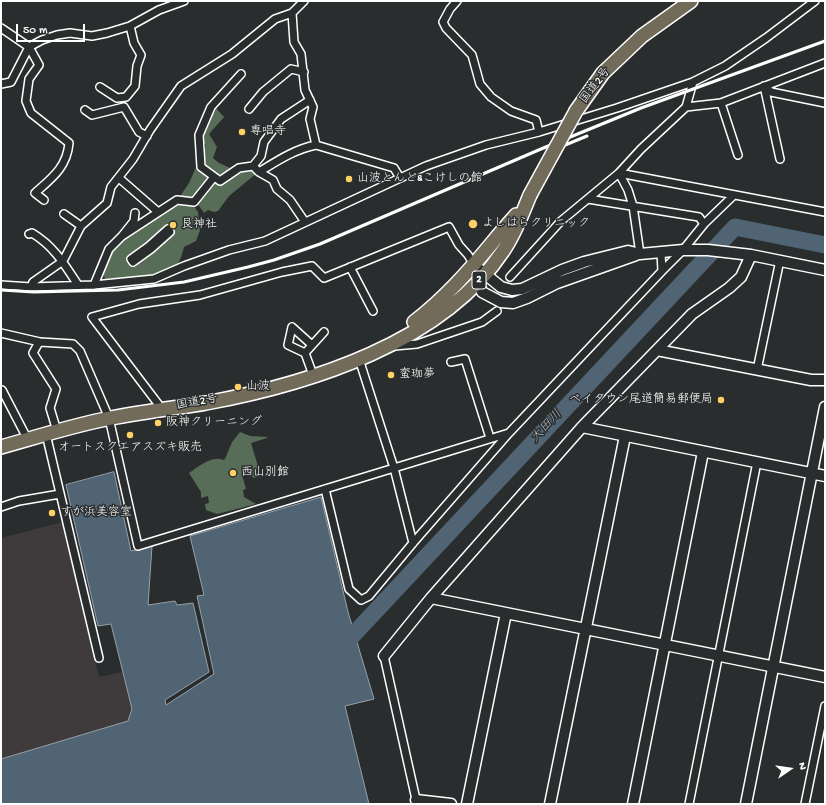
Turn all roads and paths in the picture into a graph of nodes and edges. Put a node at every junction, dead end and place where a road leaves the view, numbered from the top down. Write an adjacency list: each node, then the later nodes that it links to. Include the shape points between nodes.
1 (184, 1): 7 (street)
2 (304, 1): 6 (street)
3 (457, 1): 23 (street, via 443,22 472,55 480,84 491,97 511,112 536,120)
4 (691, 1): 34 (highway, 国道2号 / 2, bridge, via 642,36 603,73 576,112)
5 (815, 1): 13 (street, via 725,66)
6 (292, 13): 11 (street, via 294,42 301,54); 24 (street, via 275,19 232,54 181,86)
7 (130, 26): 9 (street, via 92,36 70,33 57,35); 16 (street, via 134,43 142,55 136,66 135,86 126,97 117,98)
8 (1, 28): 9 (street)
9 (29, 47): 14 (street, via 11,82); 37 (street, via 39,65 29,79 26,101 31,113 69,143 68,154 60,170 36,193)
10 (825, 63): 15 (street)
11 (304, 72): 17 (street, via 305,90); 21 (street, via 291,69 263,92)
12 (241, 74): 31 (street, via 211,107 199,135 201,167)
13 (693, 82): 20 (street); 23 (street)
14 (1, 84)
15 (764, 86): 18 (street); 19 (street, via 771,92); 27 (street)
16 (100, 87)
17 (310, 100): 25 (street, via 313,107 310,119); 28 (street, via 282,119 264,142 261,156)
18 (721, 103): 20 (street); 26 (street)
19 (825, 103)
20 (686, 107): 30 (street, via 640,149)
21 (248, 109)
22 (85, 110): 24 (street, via 92,115 124,107 139,132)
23 (539, 132): 33 (street, via 486,145)
24 (147, 136): 32 (street)
25 (316, 145): 29 (street, via 303,147 284,156); 33 (street, via 394,168)
26 (738, 155)
27 (780, 158)
28 (253, 166): 29 (street); 31 (street, via 239,168 220,181)
29 (259, 172): 43 (street, via 273,180 277,189 290,200)
30 (619, 173): 35 (street); 36 (street); 38 (street, via 628,190)
31 (214, 177): 39 (street, via 194,202 177,200)
32 (119, 178): 39 (street); 45 (street, via 111,188 107,203)
33 (400, 178): 43 (street)
34 (530, 195): 55 (highway, 国道2号 / 2); 59 (highway, 国道2号 / 2, via 504,251)
35 (734, 195): 40 (street); 44 (street)
36 (588, 199): 38 (street); 60 (street, via 562,221)
37 (44, 200)
38 (632, 206): 44 (street, via 698,217); 50 (street)
39 (158, 212): 47 (street)
40 (825, 212)
41 (135, 213): 47 (street, via 134,221)
42 (64, 214): 45 (street)
43 (305, 222): 63 (street, via 264,242 229,250 154,279)
44 (704, 224): 48 (street)
45 (81, 226): 54 (street)
46 (29, 234): 54 (street, via 32,233 44,240)
47 (122, 236): 63 (street, via 109,249)
48 (685, 250): 49 (street); 51 (street); 58 (street)
49 (661, 252): 50 (street); 58 (street)
50 (640, 254): 59 (street, via 628,251 584,262 522,289 512,290); 59 (street, via 557,283 513,303 501,302 482,292)
51 (751, 255): 53 (street); 72 (street, via 741,277 730,288 692,314)
52 (132, 260): 52 (street, via 132,259 168,229 170,232 151,249 133,262)
53 (780, 260): 57 (street); 77 (street)
54 (63, 261): 62 (street); 64 (street, via 33,282)
55 (474, 265): 56 (street, via 449,227); 59 (street); 76 (highway, 国道2号 / 2, via 438,303 409,326 378,347)
56 (350, 267): 65 (street); 82 (street, via 324,278 312,266 290,270 200,295 139,304 92,317)
57 (825, 270)
58 (662, 271): 86 (street)
59 (481, 277): 71 (highway, 国道2号 / 2, via 438,315)
60 (510, 277)
61 (1, 285): 64 (street)
62 (78, 285): 63 (street); 64 (street)
63 (94, 285)
64 (31, 287)
65 (373, 311)
66 (496, 311): 71 (street, via 482,322 417,344)
67 (324, 332): 70 (street)
68 (1, 333): 69 (street)
69 (39, 342): 83 (street, via 73,344 80,351); 85 (street, via 33,353 56,389 50,408)
70 (312, 345): 73 (street); 73 (street, via 292,327 288,344)
71 (386, 347): 74 (highway, 国道2号 / 2)
72 (657, 350): 77 (street); 84 (street)
73 (305, 353): 78 (street)
74 (358, 359): 76 (highway, 国道2号 / 2); 93 (street)
75 (451, 362): 88 (street, via 466,358)
76 (344, 364): 78 (highway, 国道2号 / 2)
77 (758, 370): 79 (street, via 811,380)
78 (313, 375): 82 (highway, 国道2号 / 2, via 270,389 206,403)
79 (825, 380)
80 (1, 390): 89 (street)
81 (825, 407): 94 (street)
82 (162, 409): 83 (highway, 国道2号 / 2)
83 (109, 418): 85 (highway, 国道2号 / 2); 96 (street, via 138,546)
84 (582, 427): 87 (street); 100 (street)
85 (51, 433): 89 (highway, 国道2号 / 2); 97 (street)
86 (509, 433): 88 (street); 99 (street)
87 (624, 436): 91 (street); 102 (street)
88 (490, 438): 93 (street)
89 (28, 440): 90 (highway, 国道2号 / 2)
90 (1, 447)
91 (703, 452): 92 (street); 103 (street)
92 (757, 462): 94 (street); 105 (street)
93 (394, 468): 96 (street); 99 (street)
94 (812, 473): 95 (street); 107 (street)
95 (825, 476)
96 (325, 489): 99 (street, via 349,589 361,600 369,596)
97 (60, 494): 98 (street); 106 (street)
98 (1, 507)
99 (413, 542)
100 (431, 598): 101 (street); 104 (street)
101 (506, 613): 102 (street); 112 (street)
102 (586, 629): 103 (street); 113 (street)
103 (665, 645): 105 (street); 114 (street)
104 (384, 656): 110 (street)
105 (718, 656): 107 (street); 115 (street)
106 (99, 658)
107 (774, 667): 108 (street); 116 (street)
108 (825, 677)
109 (825, 706): 117 (street)
110 (417, 802): 111 (street)
111 (451, 804)
112 (467, 804)
113 (550, 804)
114 (633, 804)
115 (689, 804)
116 (746, 804)
117 (806, 804)

